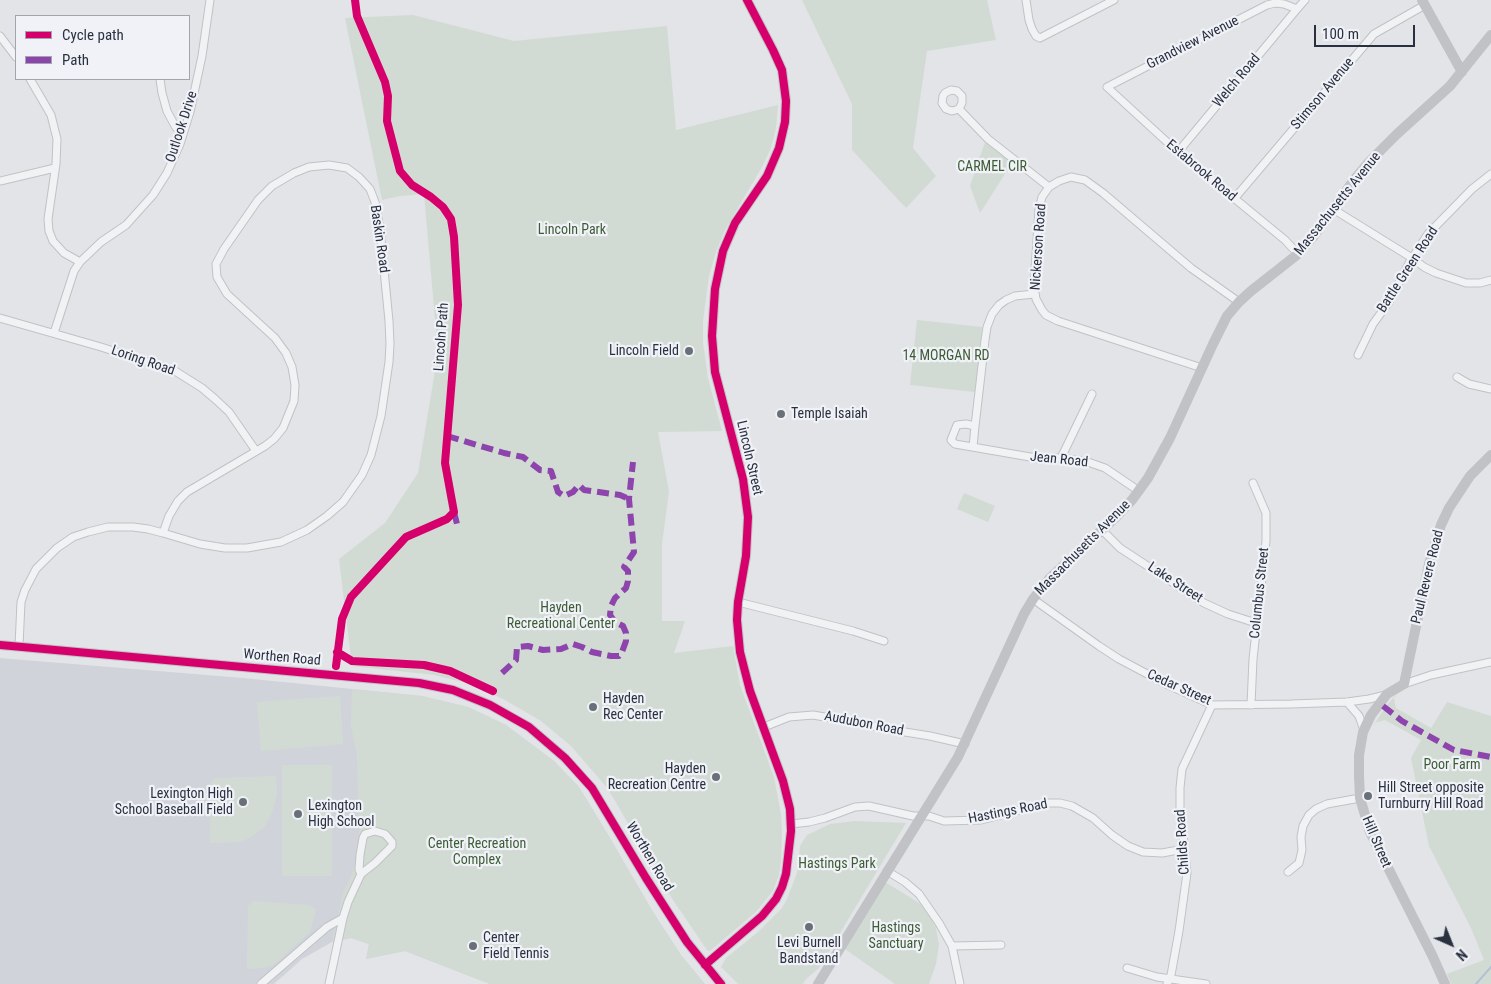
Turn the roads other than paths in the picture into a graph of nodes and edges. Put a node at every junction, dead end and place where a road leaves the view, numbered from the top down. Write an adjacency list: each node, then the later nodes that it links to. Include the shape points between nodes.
1 (210, 0): 17 (street, Outlook Drive, via 202,56)
2 (747, 0): 48 (main road, Lincoln Street, via 782,70 786,101 779,148 767,176 735,224 723,251 715,289 712,336 716,372 743,479 748,517 746,556)
3 (1026, 0): 7 (street, via 1032,29 1040,38)
4 (1114, 0): 7 (street)
5 (1305, 0): 8 (street)
6 (1423, 3): 12 (main road); 23 (street, Stimson Avenue, via 1374,34)
7 (1100, 4)
8 (1297, 10): 15 (street, Grandview Avenue, via 1284,4 1267,5); 18 (street, Welch Road)
9 (1491, 35): 12 (main road, Massachusetts Avenue)
10 (0, 36): 11 (street)
11 (15, 56)
12 (1462, 72): 24 (main road, Massachusetts Avenue, via 1369,162)
13 (31, 80): 19 (street, via 51,115 57,139)
14 (160, 80): 17 (street, via 167,111)
15 (1106, 87): 18 (street, Estabrook Road)
16 (959, 109): 22 (street, via 988,139)
17 (182, 136): 27 (street, Outlook Drive, via 167,173 153,195 126,225)
18 (1178, 152): 23 (street, Estabrook Road)
19 (55, 168): 21 (street); 27 (street, via 49,231 64,253)
20 (1491, 174): 26 (street, Battle Green Road, via 1440,220)
21 (0, 181)
22 (1049, 187): 29 (street, Nickerson Road, via 1039,209); 30 (street, Nickerson Road, via 1064,179 1085,180 1191,268)
23 (1234, 199): 25 (street, Estabrook Road)
24 (1333, 209): 25 (main road, Massachusetts Avenue); 26 (street)
25 (1298, 254): 30 (main road, Massachusetts Avenue)
26 (1412, 258): 28 (street, via 1452,280 1480,283); 33 (street, Battle Green Road)
27 (80, 262): 32 (street, Outlook Drive, via 74,270)
28 (1491, 280)
29 (1034, 294): 34 (street, Nickerson Road, via 1038,305 1052,319); 38 (street, via 1006,300 992,314 985,340)
30 (1239, 302): 34 (main road, Massachusetts Avenue, via 1227,316)
31 (0, 318): 32 (street, Loring Road)
32 (54, 333): 40 (street, Loring Road, via 175,371 216,398)
33 (1358, 355)
34 (1202, 368): 44 (main road, Massachusetts Avenue, via 1155,468)
35 (1457, 377): 36 (street, via 1469,384)
36 (1491, 389)
37 (1092, 394): 42 (street)
38 (975, 426): 39 (street); 39 (street, Jean Road, via 957,425 951,440 955,444)
39 (973, 447): 42 (street, Jean Road, via 1036,458)
40 (256, 451): 46 (street, Baskin Road, via 187,492 169,516); 46 (street, Baskin Road, via 274,439 283,428 294,400 292,367 275,338 227,294 217,277 216,264 258,200 281,179 309,167 329,165 347,168 370,189 375,202 389,321 389,362 381,416 362,475 343,502 328,516 280,542 243,549 224,548)
41 (1491, 455): 54 (main road, Paul Revere Road, via 1470,476 1441,524 1429,564)
42 (1062, 458): 44 (street, Jean Road, via 1105,468)
43 (1253, 484): 49 (street, Columbus Street, via 1266,513 1266,541)
44 (1139, 491): 45 (main road, Massachusetts Avenue)
45 (1102, 530): 47 (main road, Massachusetts Avenue); 49 (street, Lake Street, via 1120,548 1204,603)
46 (164, 533): 52 (street, Baskin Road, via 133,527 108,528 73,537 57,548 36,569 25,590 21,602)
47 (1033, 598): 57 (street, Cedar Street, via 1120,659); 61 (main road, Massachusetts Avenue)
48 (738, 602): 50 (street); 59 (main road, Lincoln Street, via 740,652)
49 (1256, 623): 58 (street, Columbus Street)
50 (884, 641)
51 (0, 645): 52 (main road, Worthen Road)
52 (19, 646): 72 (main road, Worthen Road, via 419,683 453,690 490,705 529,727 565,758 592,788 681,934)
53 (1491, 662): 54 (street, Cedar Street)
54 (1404, 684): 55 (main road, Cedar Street)
55 (1387, 694): 56 (street, Cedar Street); 60 (main road, Hill Street)
56 (1347, 702): 58 (street, Cedar Street); 60 (street, via 1359,716)
57 (1212, 705): 58 (street, Cedar Street); 65 (street, Childs Road, via 1182,769 1180,808)
58 (1250, 705)
59 (764, 727): 61 (street, Audubon Road, via 789,717 814,715); 64 (main road, Lincoln Street, via 783,781)
60 (1364, 730): 62 (main road, Hill Street, via 1359,759)
61 (965, 744): 63 (main road, Massachusetts Avenue)
62 (1360, 798): 67 (street, via 1327,804 1309,816 1303,826 1299,863); 81 (main road, Hill Street, via 1374,842)
63 (921, 816): 64 (street, Hastings Road, via 869,806); 65 (street, Hastings Road, via 944,821 981,820 1048,803 1060,803 1093,818 1128,846 1143,852); 66 (main road, Massachusetts Avenue)
64 (791, 824): 72 (main road, Lincoln Street, via 786,874 776,898 762,916)
65 (1184, 849): 74 (street, Childs Road, via 1186,873 1179,931)
66 (887, 871): 71 (street, via 919,894); 78 (main road, Massachusetts Avenue)
67 (1288, 872)
68 (361, 874): 68 (street, via 392,846 385,834 375,831 365,834 360,855); 69 (street)
69 (343, 918): 75 (street, via 327,927); 76 (street)
70 (1001, 945): 71 (street)
71 (952, 946): 79 (street)
72 (705, 965): 77 (main road, Worthen Road)
73 (1127, 968): 74 (street)
74 (1168, 981): 80 (street)
75 (261, 984)
76 (329, 984)
77 (722, 984)
78 (818, 984)
79 (960, 984)
80 (1206, 984)
81 (1445, 984)

